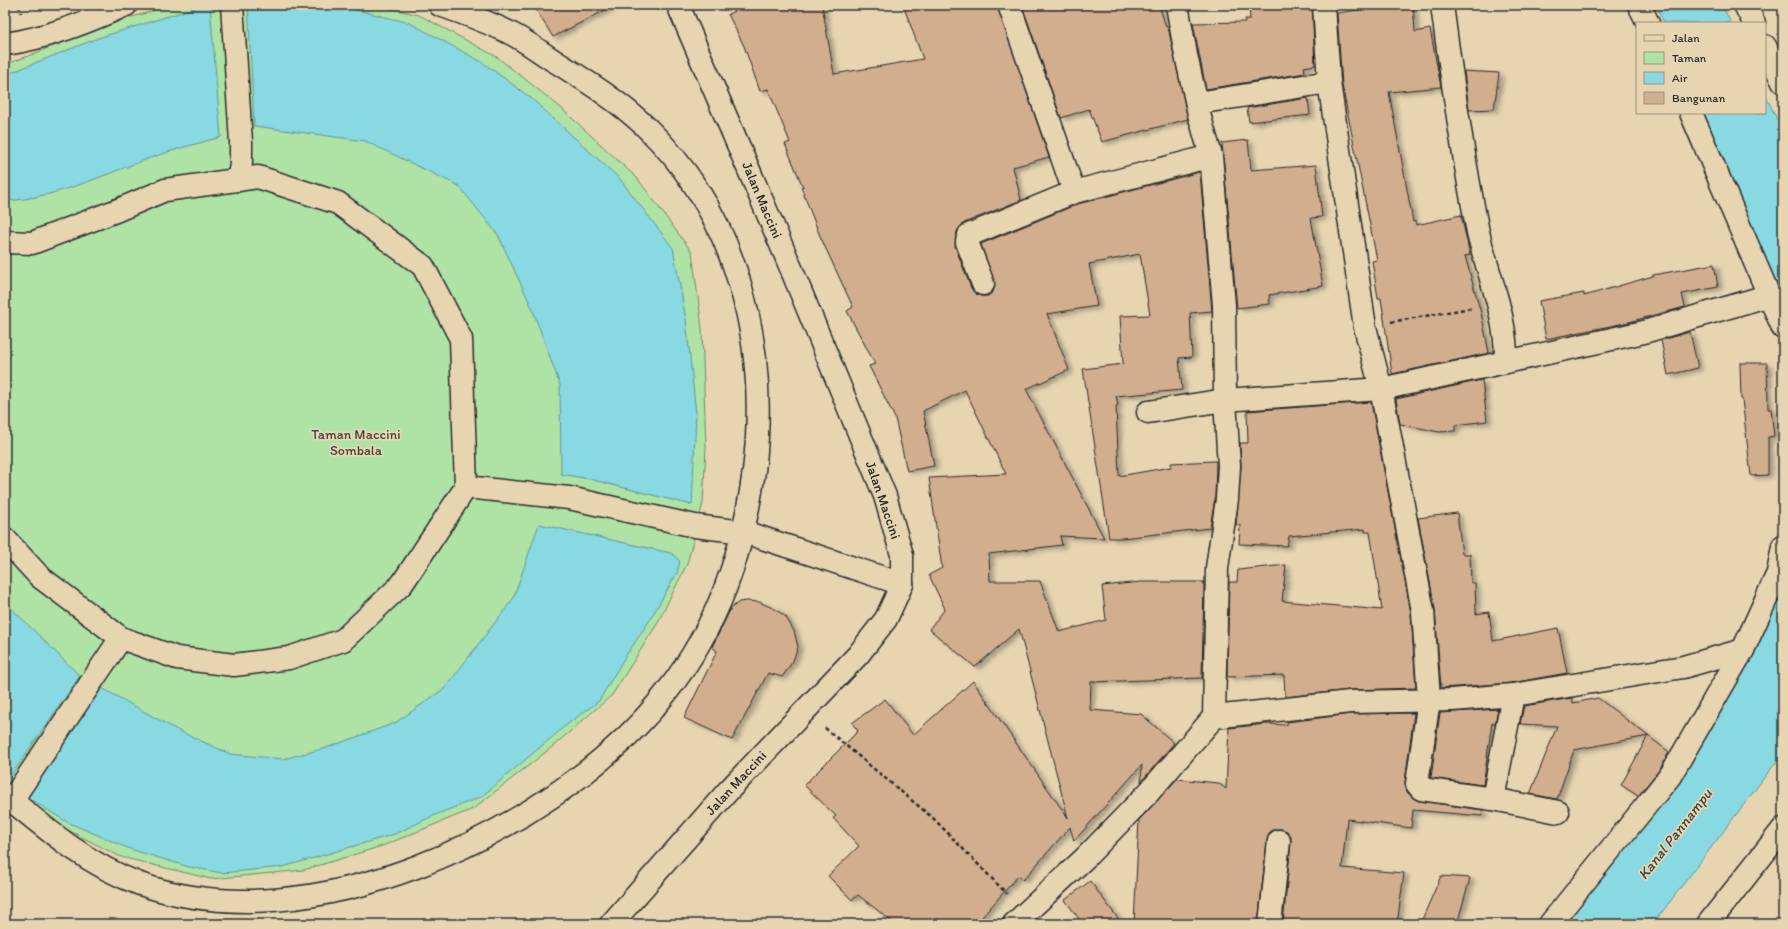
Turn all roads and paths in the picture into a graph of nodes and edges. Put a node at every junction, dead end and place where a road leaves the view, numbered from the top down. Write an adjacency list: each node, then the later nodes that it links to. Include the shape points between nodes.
1 (126, 5): 13 (street, via 85,23 27,41)
2 (232, 5): 20 (street, via 241,142)
3 (440, 5): 33 (street, via 509,32 610,97 649,130 690,178 709,209 726,242 739,277 754,346 757,437)
4 (678, 5): 36 (street, Jalan Maccini, via 788,261 884,496 902,555)
5 (1009, 5): 21 (street)
6 (1177, 5): 17 (street)
7 (1324, 5): 15 (street)
8 (1442, 5): 25 (street, via 1467,177 1479,236)
9 (1639, 5): 11 (street)
10 (1745, 5): 12 (street)
11 (1648, 22)
12 (1754, 22)
13 (5, 44)
14 (1766, 48): 16 (street)
15 (1329, 82): 17 (street); 26 (street)
16 (1783, 82)
17 (1197, 103): 19 (street)
18 (1691, 114): 24 (street)
19 (1212, 156): 21 (street); 30 (street, via 1224,305)
20 (239, 180): 22 (street, via 165,190 32,243); 32 (street, via 258,177 338,203 423,266 461,339)
21 (1074, 192): 23 (street, via 969,235 967,242)
22 (5, 242)
23 (983, 284)
24 (1770, 294): 27 (street); 28 (street, via 1644,332)
25 (1499, 303): 26 (path); 28 (street)
26 (1365, 327): 29 (street)
27 (1783, 328)
28 (1506, 362): 29 (street)
29 (1381, 389): 30 (street); 40 (street, via 1423,611)
30 (1225, 400): 31 (street); 42 (street, via 1227,499 1217,568)
31 (1148, 412)
32 (466, 487): 33 (street, via 569,498 695,526); 37 (street, via 402,584 343,640 289,658 234,665 177,658)
33 (744, 532): 36 (street); 43 (street, via 731,577 714,616 685,666 665,694 626,736 586,771 554,794 489,834 425,864 365,885 301,897 235,901 189,896 137,883 107,869 77,851)
34 (5, 539): 37 (street, via 40,577)
35 (1783, 546): 38 (street, via 1778,573)
36 (902, 584): 41 (street, Jalan Maccini, via 886,619 858,655)
37 (121, 638): 43 (street)
38 (1743, 650): 39 (street, via 1684,667); 51 (street, via 1670,776)
39 (1513, 695): 40 (street, via 1452,700); 44 (street)
40 (1430, 699): 42 (street, via 1350,702); 44 (street, via 1417,784 1421,789)
41 (805, 711): 48 (path, via 934,819); 49 (street, Jalan Maccini, via 728,791)
42 (1214, 717): 48 (street, via 1150,792 1085,858)
43 (12, 796)
44 (1493, 799): 45 (street)
45 (1558, 812)
46 (1783, 829): 52 (street)
47 (1278, 841): 50 (street)
48 (1020, 918)
49 (611, 924)
50 (1270, 924)
51 (1550, 924)
52 (1708, 924)

